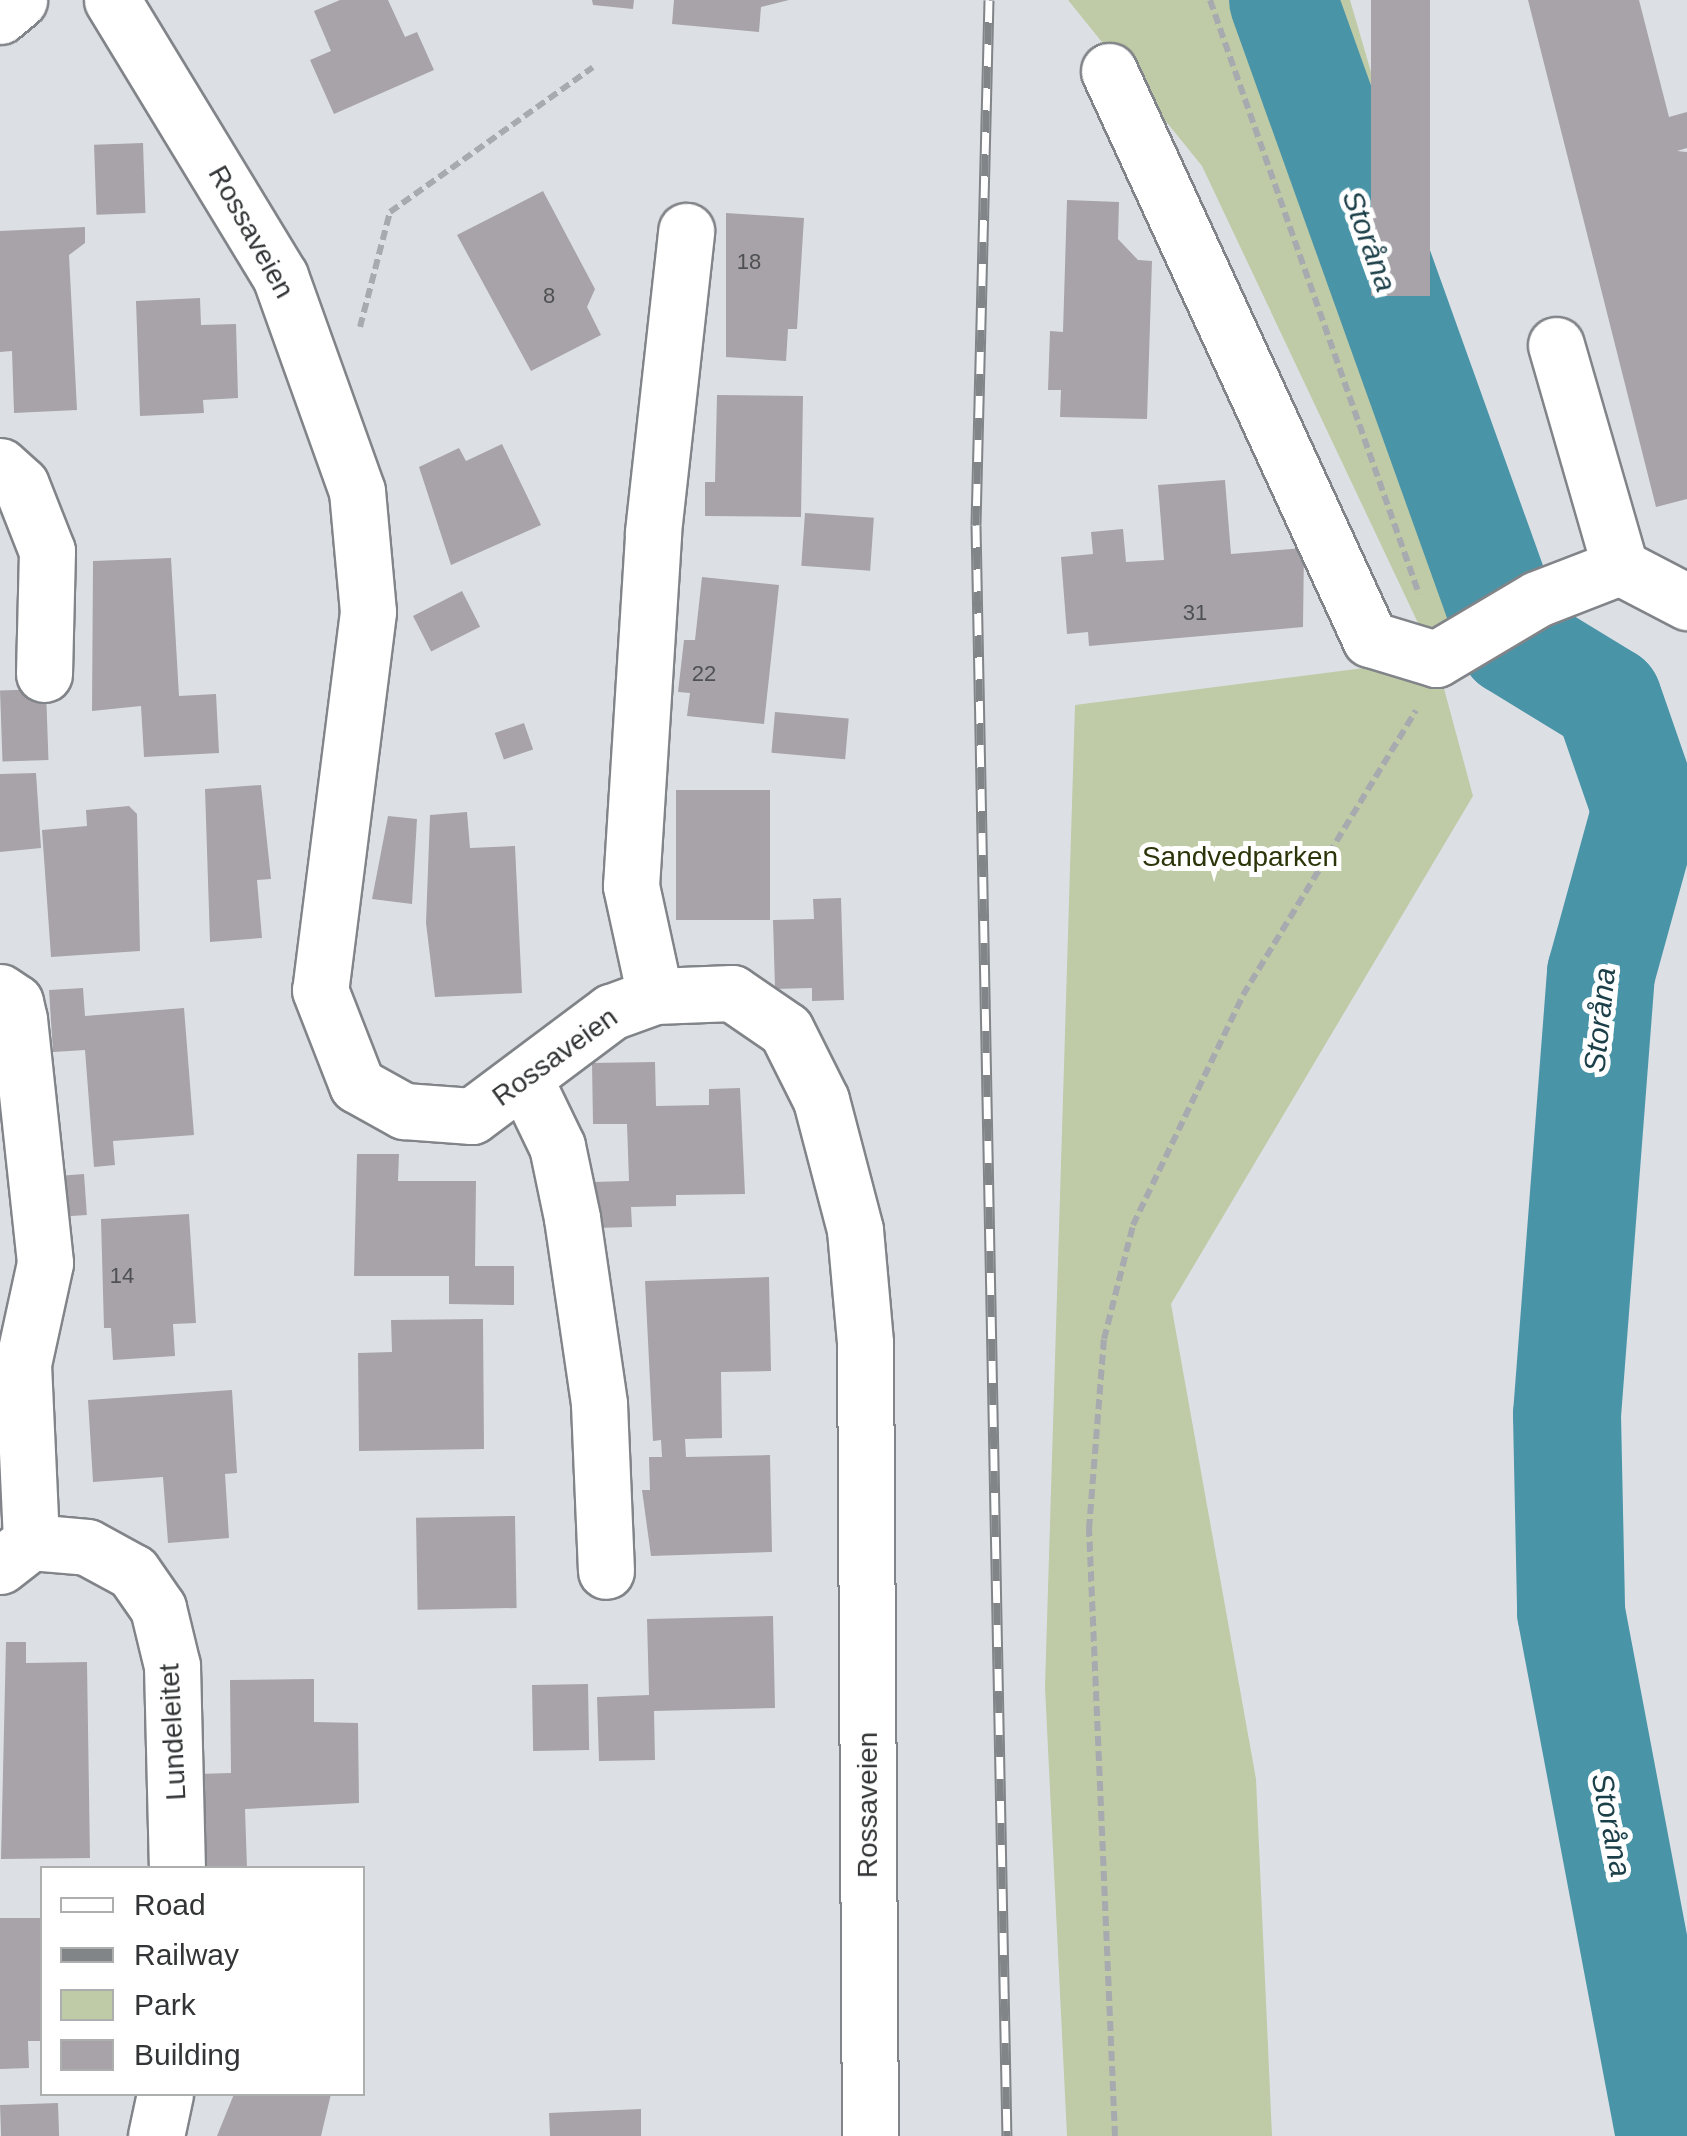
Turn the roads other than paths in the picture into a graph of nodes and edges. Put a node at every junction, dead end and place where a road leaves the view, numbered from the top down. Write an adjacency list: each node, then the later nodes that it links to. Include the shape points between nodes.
1 (18, 0): 3 (street)
2 (112, 0): 13 (street, Rossaveien, via 280,276 358,491 368,612 320,990 332,1032 357,1086 404,1111 472,1116)
3 (0, 16)
4 (1109, 71): 8 (street, via 1370,639 1459,648 1536,599)
5 (686, 231): 12 (street, via 653,532 631,886)
6 (1556, 345): 8 (street)
7 (0, 466): 10 (street, via 21,485 47,552)
8 (1620, 568): 9 (street)
9 (1687, 602)
10 (44, 674)
11 (0, 992): 14 (street, via 14,1002 19,1019 45,1262 23,1364)
12 (655, 996): 13 (street, Rossaveien, via 610,1012); 19 (street, Rossaveien, via 732,993 786,1030 821,1100 855,1230 866,1343)
13 (526, 1082): 15 (street, via 557,1146 572,1218 598,1404)
14 (16, 1554): 16 (street, Lundeleitet, via 87,1546 132,1572 158,1608 172,1666)
15 (606, 1571)
16 (177, 1866)
17 (165, 2096): 18 (street)
18 (156, 2136)
19 (870, 2136)

